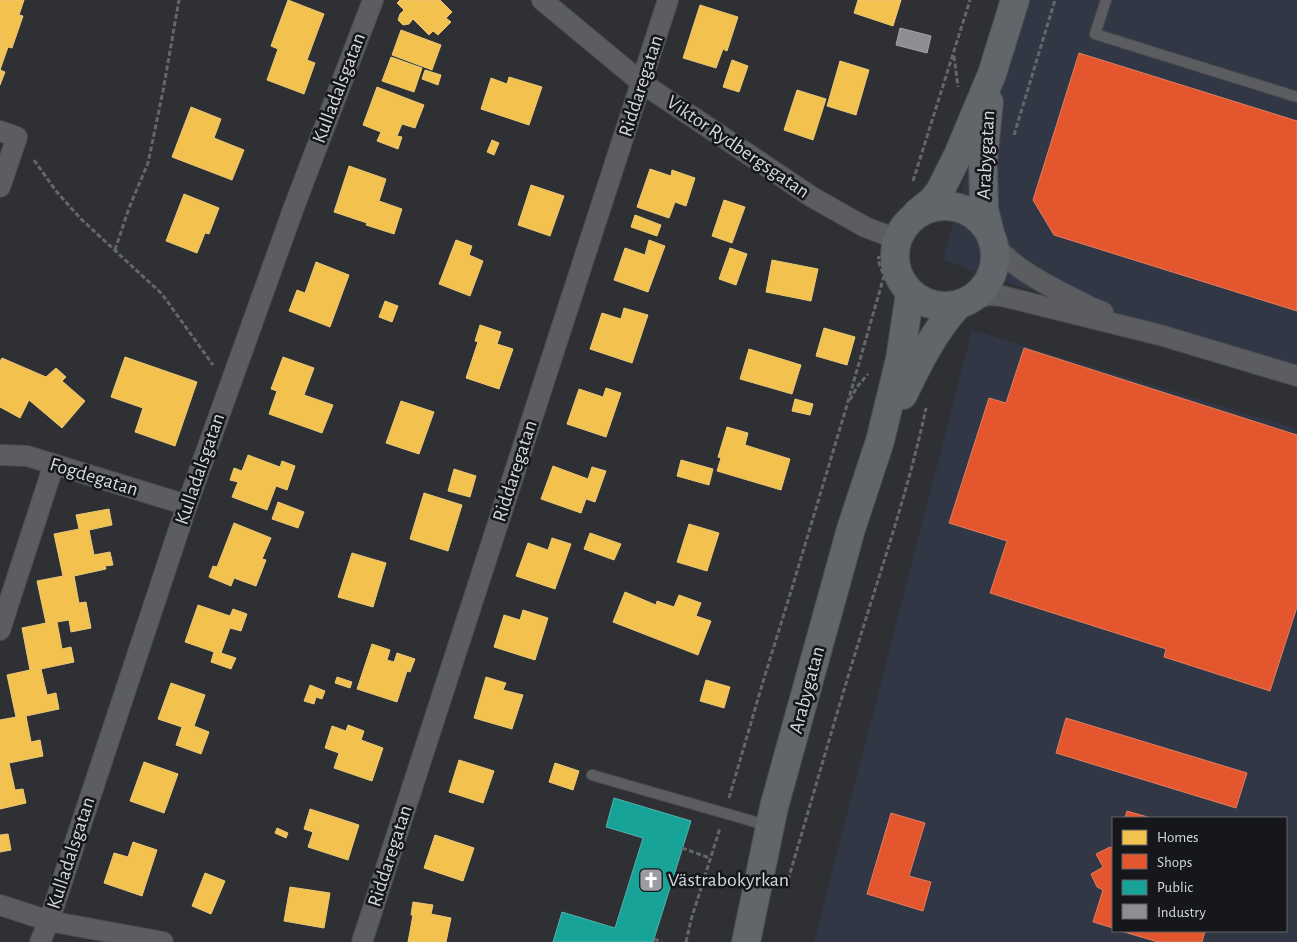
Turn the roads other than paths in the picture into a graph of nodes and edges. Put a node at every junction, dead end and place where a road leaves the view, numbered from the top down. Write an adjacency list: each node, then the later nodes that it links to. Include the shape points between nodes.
1 (373, 0): 21 (street, Kulladalsgatan, via 294,207)
2 (542, 0): 7 (street, Viktor Rydbergsgatan)
3 (668, 0): 7 (street, Riddaregatan)
4 (1015, 0): 6 (street, Arabygatan)
5 (1106, 0): 8 (lane, via 1095,34)
6 (992, 74): 11 (street, Arabygatan, via 940,191); 13 (street, Arabygatan, via 983,162 984,209)
7 (642, 83): 12 (street, Viktor Rydbergsgatan, via 812,196 865,227); 29 (street, Riddaregatan)
8 (1297, 97)
9 (9, 134): 10 (street)
10 (0, 187)
11 (917, 213): 12 (street, via 906,223); 13 (street, via 938,206 958,207 983,222)
12 (897, 239): 14 (street, via 895,266)
13 (992, 239): 15 (street, via 995,261 991,277 982,290); 16 (street, via 1016,267 1090,307)
14 (910, 293): 15 (street, via 930,304); 18 (street, Arabygatan, via 900,359)
15 (963, 303): 16 (street, via 988,295 1002,296); 18 (street, Arabygatan, via 949,315 918,365)
16 (1160, 335): 17 (street)
17 (1297, 376)
18 (880, 442): 24 (street, Arabygatan, via 851,529)
19 (0, 455): 20 (street, Fogdegatan, via 27,456)
20 (54, 464): 21 (street, Fogdegatan); 22 (street)
21 (187, 505): 26 (street, Kulladalsgatan)
22 (0, 630)
23 (592, 775): 24 (lane)
24 (770, 826): 30 (street, Arabygatan)
25 (0, 905): 26 (street)
26 (49, 921): 27 (street, Kulladalsgatan); 28 (street)
27 (40, 942)
28 (163, 942)
29 (362, 942)
30 (746, 942)

